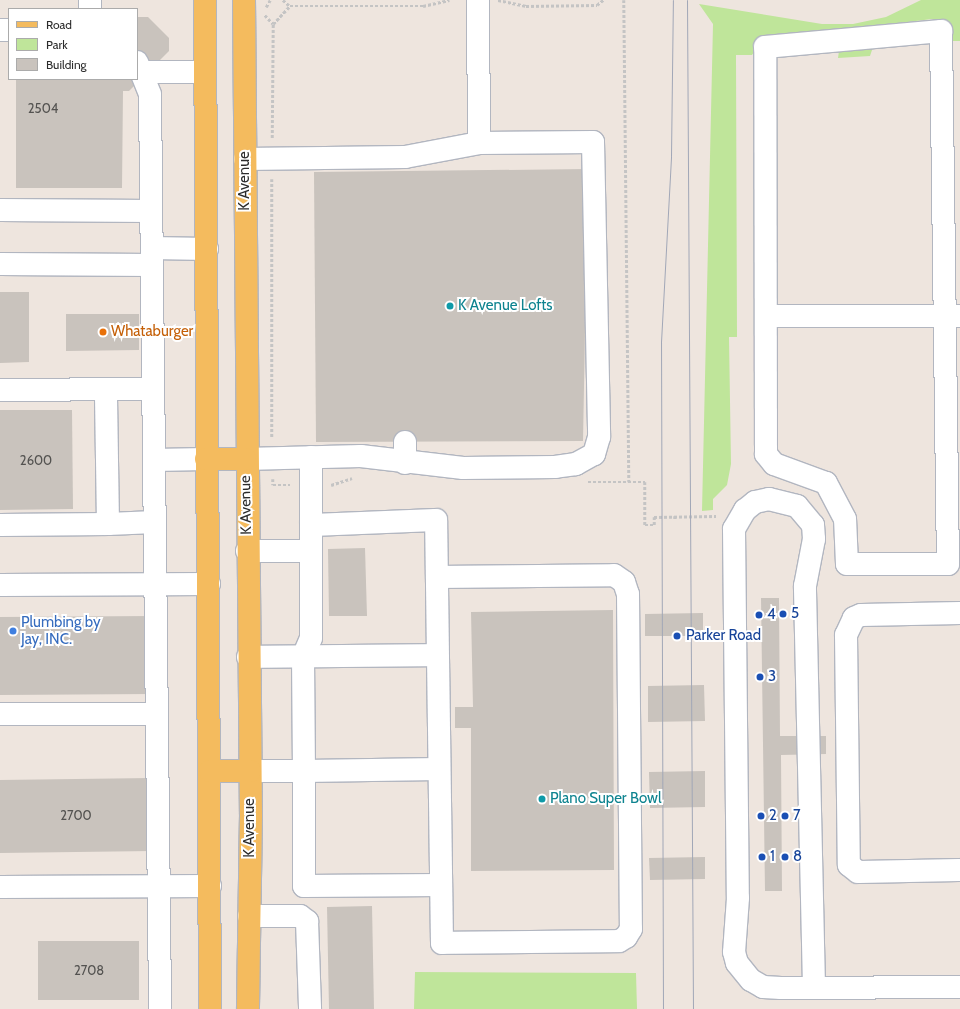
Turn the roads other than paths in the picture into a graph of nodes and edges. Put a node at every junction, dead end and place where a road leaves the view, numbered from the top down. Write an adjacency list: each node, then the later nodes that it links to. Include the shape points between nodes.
1 (205, 0): 5 (main road)
2 (244, 0): 7 (main road, K Avenue)
3 (478, 0): 6 (lane)
4 (139, 67): 5 (lane); 9 (lane, via 150,95)
5 (205, 72): 10 (main road)
6 (479, 143): 7 (lane, via 405,165); 23 (lane, via 593,142 599,437 594,454 576,464 554,467 463,468)
7 (245, 159): 21 (main road, K Avenue)
8 (0, 210): 9 (lane)
9 (151, 211): 11 (lane)
10 (207, 249): 11 (lane); 20 (main road)
11 (152, 257): 12 (lane); 15 (lane)
12 (0, 264)
13 (766, 316): 14 (lane); 14 (lane, via 766,454 774,464 826,483 845,520 846,564 948,564); 14 (lane, via 764,47 941,31)
14 (953, 316)
15 (153, 389): 17 (lane); 22 (lane)
16 (0, 390): 17 (lane)
17 (106, 390): 25 (lane)
18 (404, 442): 23 (lane)
19 (310, 457): 21 (lane); 23 (lane, via 360,456); 26 (lane)
20 (206, 459): 21 (main road); 22 (lane); 31 (main road)
21 (245, 459): 28 (main road, K Avenue)
22 (154, 460): 24 (lane)
23 (405, 464)
24 (155, 522): 25 (lane); 33 (lane)
25 (108, 524): 27 (lane)
26 (311, 524): 29 (lane); 30 (lane, via 436,520)
27 (0, 525)
28 (247, 551): 29 (lane); 36 (main road, K Avenue)
29 (310, 551): 37 (lane, via 311,638)
30 (437, 578): 35 (lane); 45 (lane, via 614,575 624,582 628,594 631,928 619,941 442,943)
31 (209, 584): 33 (lane); 43 (main road)
32 (0, 585): 33 (lane)
33 (155, 586): 39 (lane)
34 (952, 613): 44 (lane, via 861,615 848,624 846,635 848,860 858,872)
35 (437, 655): 37 (lane); 40 (lane)
36 (248, 657): 37 (lane); 41 (main road, K Avenue)
37 (303, 657): 42 (lane)
38 (0, 714): 39 (lane)
39 (157, 714): 46 (lane)
40 (439, 769): 42 (lane); 45 (lane)
41 (250, 771): 42 (lane); 43 (main road); 49 (main road, K Avenue)
42 (304, 771): 45 (lane, via 304,886)
43 (210, 772): 47 (main road)
44 (953, 870)
45 (440, 885)
46 (158, 886): 47 (lane); 48 (lane); 52 (lane)
47 (210, 886): 53 (main road)
48 (0, 887)
49 (249, 916): 54 (main road, K Avenue); 55 (lane, via 300,916 307,921)
50 (814, 987): 50 (lane, via 763,987 742,971 734,952 738,898 734,529 746,510 755,502 769,499 797,506 813,525 814,539 805,586); 51 (lane)
51 (960, 987)
52 (160, 1009)
53 (210, 1009)
54 (248, 1009)
55 (310, 1009)

